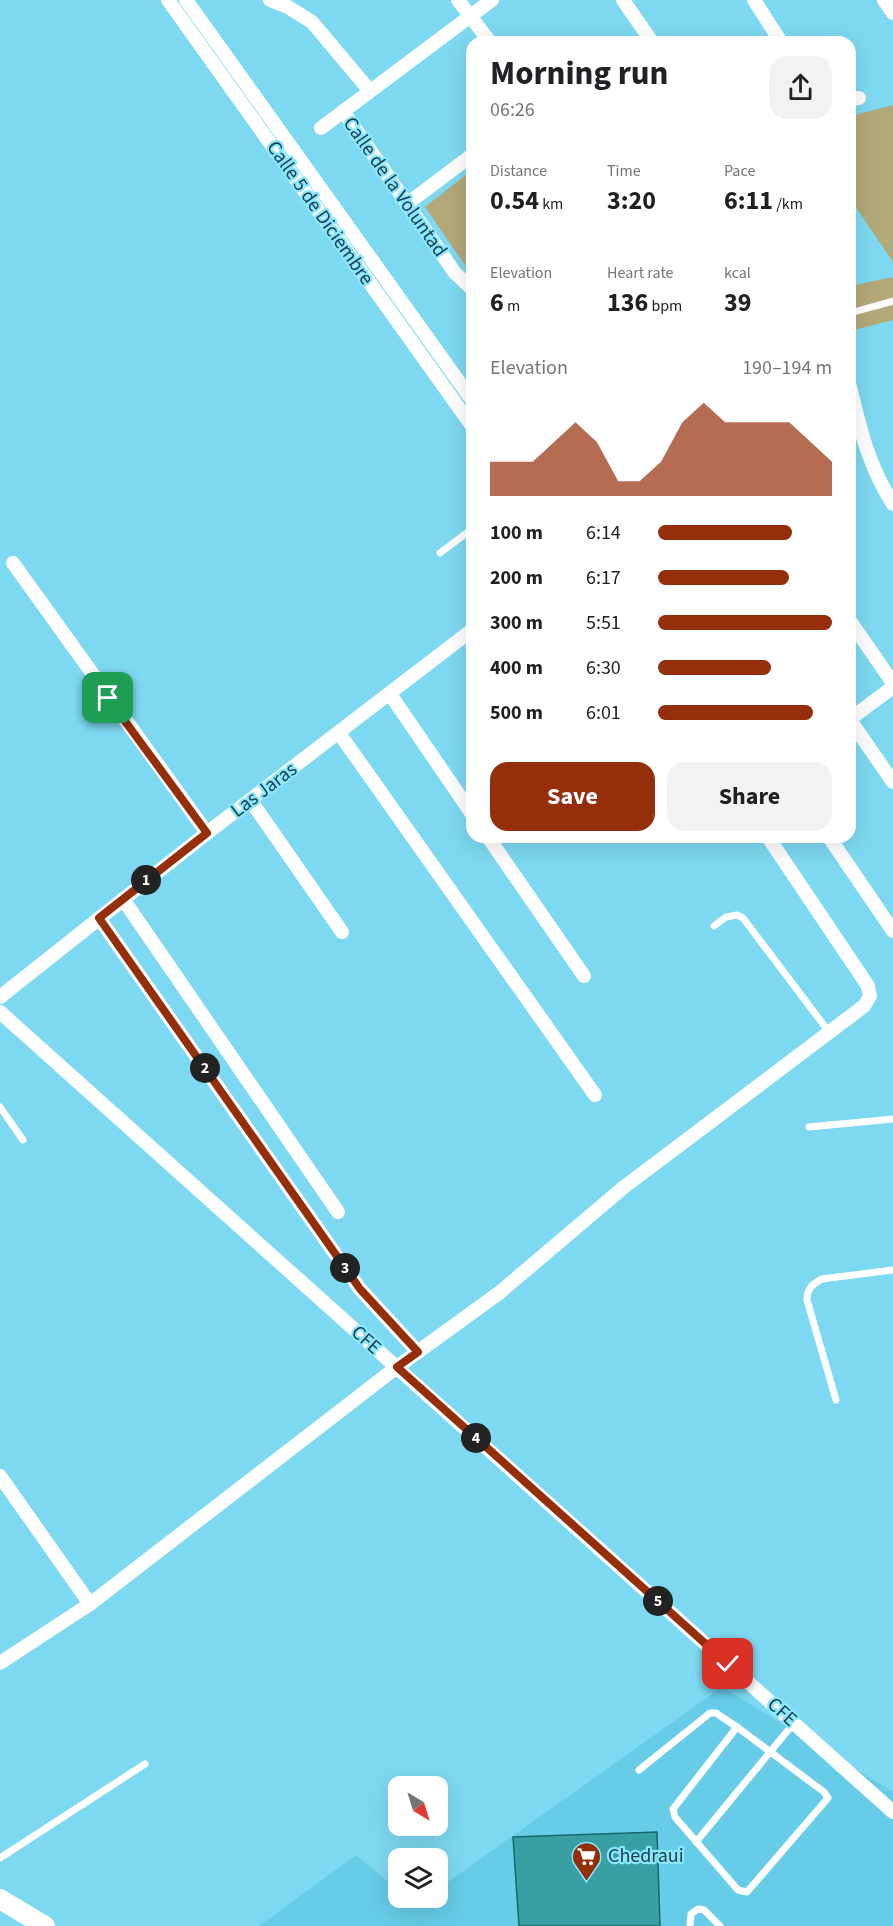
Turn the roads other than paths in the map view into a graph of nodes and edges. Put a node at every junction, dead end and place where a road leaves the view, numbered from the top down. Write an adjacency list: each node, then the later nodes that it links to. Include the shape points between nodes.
1 (168, 0): 25 (street, Calle 5 de Diciembre)
2 (186, 0): 23 (street, Calle 5 de Diciembre)
3 (270, 0): 9 (street)
4 (458, 0): 11 (street)
5 (492, 0): 11 (street)
6 (623, 0): 13 (street)
7 (754, 0): 14 (street)
8 (884, 0): 10 (street)
9 (293, 4): 15 (street)
10 (893, 13)
11 (471, 16): 12 (street); 15 (street)
12 (486, 36)
13 (648, 36)
14 (777, 36)
15 (369, 91): 16 (street)
16 (342, 111): 17 (street); 19 (street, Calle de la Voluntad)
17 (321, 128)
18 (466, 160): 19 (street)
19 (407, 204): 20 (street, Calle de la Voluntad)
20 (466, 283)
21 (893, 301): 22 (lane)
22 (856, 312)
23 (466, 392)
24 (856, 413): 26 (street, via 872,467)
25 (466, 418)
26 (893, 504)
27 (466, 534): 28 (lane)
28 (440, 553)
29 (13, 563): 40 (street)
30 (856, 630): 32 (street)
31 (466, 635): 33 (street, Las Jaras)
32 (893, 685): 34 (street)
33 (390, 694): 36 (street, Las Jaras); 39 (street)
34 (856, 714)
35 (856, 728): 37 (street)
36 (339, 733): 38 (street, Las Jaras); 53 (street)
37 (893, 782)
38 (251, 801): 40 (street, Las Jaras); 48 (street)
39 (466, 805)
40 (207, 833): 44 (street, Las Jaras)
41 (492, 843): 49 (street)
42 (772, 843): 52 (street, via 868,986 869,1000)
43 (833, 843): 47 (street)
44 (123, 899): 45 (street, Las Jaras); 58 (street)
45 (99, 918): 50 (street, Las Jaras); 60 (street, via 360,1289)
46 (714, 926): 52 (lane, via 732,916 743,918)
47 (893, 931)
48 (342, 932)
49 (584, 976)
50 (0, 997)
51 (0, 1012): 61 (street, CFE)
52 (829, 1032): 60 (street, via 624,1187 537,1262)
53 (595, 1095)
54 (0, 1107): 57 (lane)
55 (893, 1119): 56 (lane)
56 (809, 1127)
57 (23, 1140)
58 (338, 1212)
59 (893, 1270): 62 (lane, via 822,1279 807,1292)
60 (418, 1352): 61 (street)
61 (397, 1367): 64 (street); 66 (street, CFE)
62 (836, 1400)
63 (0, 1476): 64 (street)
64 (90, 1604): 65 (street)
65 (0, 1663)
66 (794, 1723): 68 (lane); 71 (street, CFE)
67 (737, 1727): 68 (lane); 70 (lane, via 714,1712 706,1715); 72 (lane, via 673,1809)
68 (771, 1752): 72 (lane); 72 (lane, via 824,1792 826,1801 747,1892 738,1890)
69 (145, 1764): 73 (lane)
70 (639, 1770)
71 (893, 1812)
72 (696, 1842)
73 (0, 1858)
74 (0, 1899): 75 (street)
75 (30, 1921): 76 (street)
76 (45, 1926)
77 (690, 1926): 78 (lane, via 691,1914 698,1909)
78 (720, 1926)

